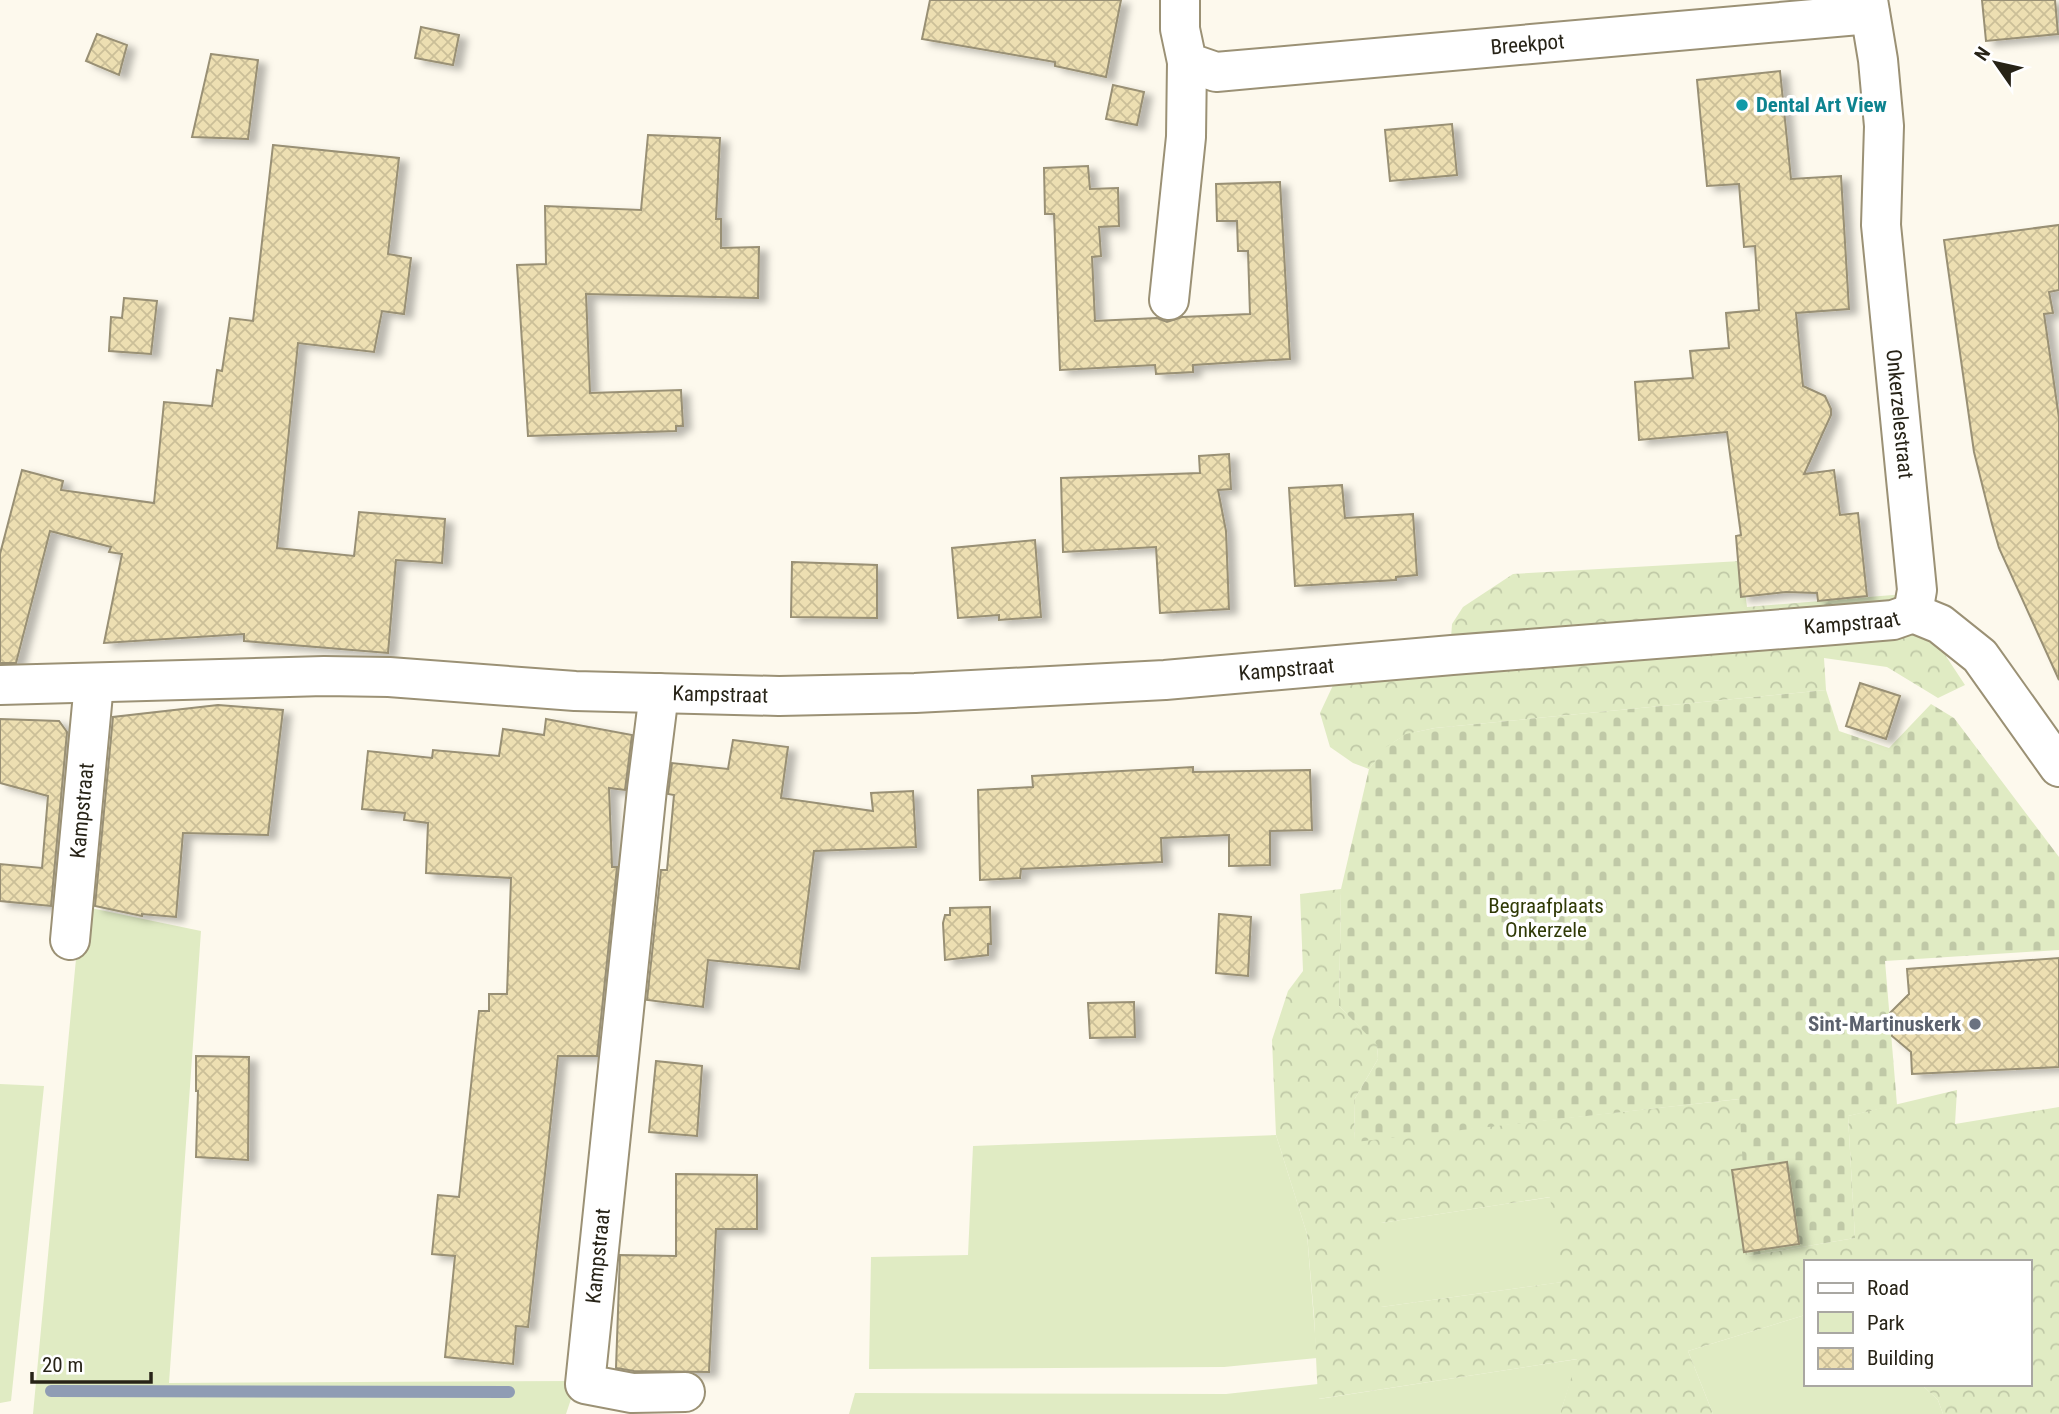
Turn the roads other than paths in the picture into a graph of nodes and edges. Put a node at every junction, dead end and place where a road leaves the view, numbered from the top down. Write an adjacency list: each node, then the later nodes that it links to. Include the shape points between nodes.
1 (1180, 0): 3 (street)
2 (1869, 7): 3 (street, Breekpot, via 1216,72); 5 (street, Onkerzelestraat, via 1884,126 1881,225 1917,590)
3 (1187, 62): 4 (street, via 1186,137)
4 (1169, 300)
5 (1913, 613): 8 (street, Kampstraat, via 1893,620 1165,680 915,693); 9 (street, via 1940,624 1980,656)
6 (94, 683): 7 (street, Kampstraat); 8 (street, Kampstraat, via 389,677); 10 (street, Kampstraat)
7 (0, 685)
8 (659, 693): 11 (street, Kampstraat, via 585,1384 632,1392)
9 (2059, 767)
10 (70, 940)
11 (685, 1392)

